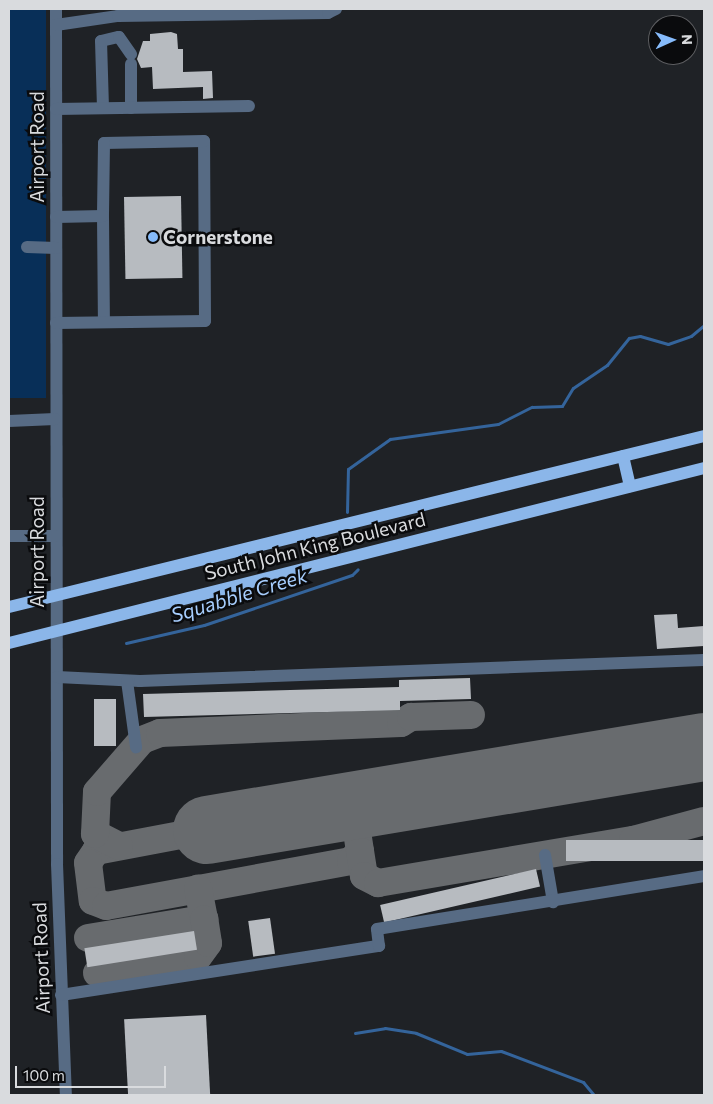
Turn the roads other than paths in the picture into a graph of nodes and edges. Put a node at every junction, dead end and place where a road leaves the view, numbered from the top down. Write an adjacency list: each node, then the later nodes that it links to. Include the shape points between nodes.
1 (56, 9): 4 (street, Airport Road)
2 (336, 9): 3 (street, via 328,13)
3 (257, 11): 4 (street, via 118,16)
4 (56, 25): 8 (street, Airport Road)
5 (249, 106): 7 (street)
6 (103, 108): 7 (street); 7 (street, via 101,41 119,37 127,42 131,59); 8 (street)
7 (131, 108)
8 (56, 109): 10 (street, Airport Road)
9 (104, 216): 10 (street); 13 (street); 13 (street, via 104,144 204,141 205,321)
10 (56, 217): 12 (street, Airport Road)
11 (27, 248): 12 (street)
12 (56, 248): 14 (street, Airport Road)
13 (104, 322): 14 (street)
14 (56, 323): 15 (street, Airport Road)
15 (55, 420): 16 (street); 22 (street, Airport Road)
16 (9, 421)
17 (704, 436): 18 (main road, South John King Boulevard)
18 (623, 456): 20 (main road); 23 (main road, South John King Boulevard)
19 (704, 468): 20 (main road, South John King Boulevard)
20 (630, 486): 25 (main road, South John King Boulevard)
21 (9, 536): 22 (street)
22 (55, 536): 23 (street, Airport Road)
23 (56, 595): 24 (main road, South John King Boulevard); 25 (street, Airport Road)
24 (9, 608)
25 (56, 631): 26 (main road, South John King Boulevard); 28 (street, Airport Road)
26 (9, 643)
27 (704, 660): 29 (street)
28 (56, 677): 29 (street); 34 (street, Airport Road)
29 (127, 681): 30 (street)
30 (136, 748)
31 (545, 855): 33 (street)
32 (704, 876): 33 (street)
33 (553, 902): 34 (street, via 377,929 379,946)
34 (61, 996): 35 (street, Airport Road)
35 (66, 1095)

